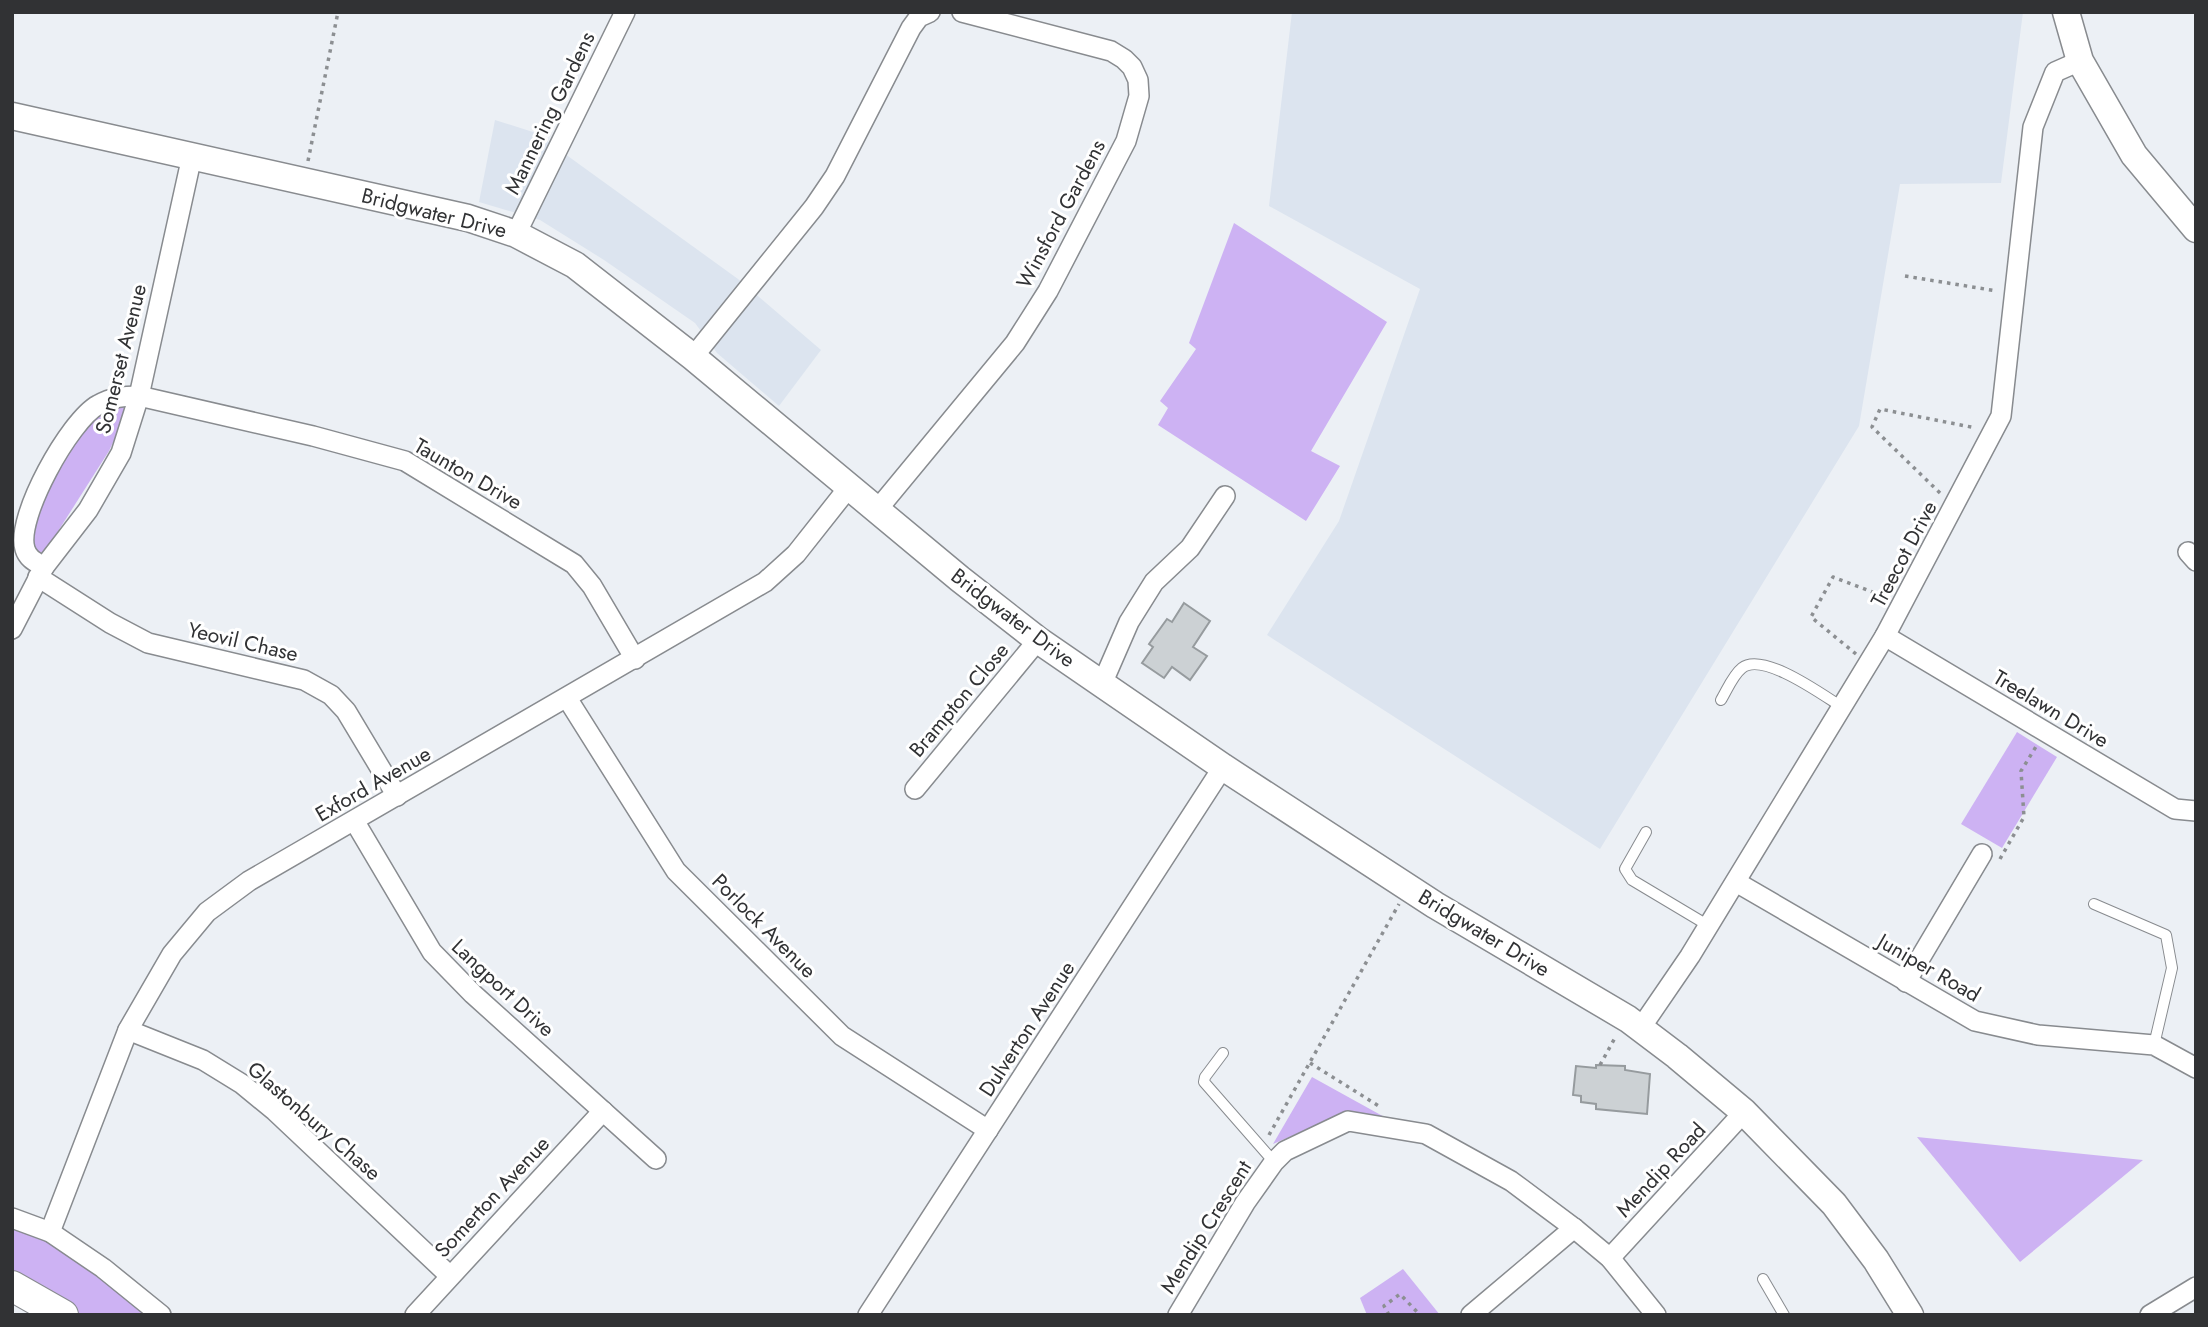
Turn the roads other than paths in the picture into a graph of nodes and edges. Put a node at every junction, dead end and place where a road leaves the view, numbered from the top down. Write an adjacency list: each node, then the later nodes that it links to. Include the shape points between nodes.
1 (625, 12): 9 (street, Mannering Gardens)
2 (929, 12): 10 (street, via 911,28 835,176 814,207)
3 (962, 12): 14 (street, Winsford Gardens, via 1111,51 1132,67 1139,96 1126,141 1048,291 1014,343)
4 (2066, 12): 5 (street)
5 (2080, 61): 8 (street, via 2134,155); 17 (street, Treecot Drive, via 2055,72 2033,127 2001,416)
6 (12, 116): 7 (street, Bridgwater Drive)
7 (191, 156): 9 (street, Bridgwater Drive, via 468,218); 11 (street, Somerset Avenue)
8 (2196, 229)
9 (516, 233): 10 (street, Bridgwater Drive, via 575,265)
10 (693, 357): 12 (street, Bridgwater Drive)
11 (139, 396): 15 (street, Somerset Avenue, via 121,453 88,510); 15 (street, via 116,397 96,406 66,440 41,482 24,537 25,549); 19 (street, Taunton Drive, via 405,461 574,564 593,586)
12 (849, 487): 14 (street, Bridgwater Drive); 19 (street, Exford Avenue, via 796,554 765,582)
13 (1226, 496): 20 (street, via 1190,548 1154,582 1129,622)
14 (877, 510): 18 (street, Bridgwater Drive)
15 (41, 572): 16 (street, Somerset Avenue); 26 (street, Yeovil Chase, via 110,623 148,643 304,680 331,695 346,711)
16 (12, 629)
17 (1885, 636): 23 (street, Treecot Drive); 27 (street, Treelawn Drive, via 2175,809)
18 (1038, 640): 20 (street, Bridgwater Drive); 25 (street, Brampton Close)
19 (635, 659): 21 (street, Exford Avenue)
20 (1102, 684): 24 (street, Bridgwater Drive)
21 (567, 698): 26 (street, Exford Avenue); 42 (street, Porlock Avenue, via 676,871 842,1036)
22 (1721, 700): 23 (lane, via 1743,667 1762,664)
23 (1842, 707): 31 (street, Treecot Drive)
24 (1223, 767): 35 (street, Bridgwater Drive, via 1408,888); 42 (street, Dulverton Avenue)
25 (915, 789)
26 (397, 796): 28 (street, Exford Avenue)
27 (2196, 811)
28 (355, 821): 36 (street, Exford Avenue, via 249,881 207,912 172,954); 40 (street, Langport Drive, via 432,952)
29 (1646, 832): 33 (lane, via 1625,869 1632,880)
30 (1990, 859): 34 (street)
31 (1736, 882): 33 (street, Treecot Drive); 34 (street, Juniper Road)
32 (2094, 904): 37 (lane, via 2166,935 2172,968)
33 (1709, 926): 35 (street, Treecot Drive)
34 (1906, 982): 37 (street, Juniper Road, via 1975,1021 2038,1035)
35 (1634, 1024): 41 (street, Bridgwater Drive)
36 (128, 1030): 47 (street, Exford Avenue); 49 (street, Glastonbury Chase, via 203,1060 242,1084)
37 (2154, 1045): 39 (street, Juniper Road)
38 (1223, 1053): 44 (lane, via 1204,1082)
39 (2196, 1068)
40 (603, 1111): 43 (street, Langport Drive); 49 (street, Somerton Avenue)
41 (1744, 1112): 48 (street, Mendip Road); 61 (street, Bridgwater Drive, via 1834,1204)
42 (988, 1130): 56 (street, Dulverton Avenue)
43 (656, 1158)
44 (1274, 1162): 46 (street, Mendip Crescent, via 1285,1151 1348,1121 1426,1135 1511,1181); 57 (street, Mendip Crescent)
45 (12, 1218): 47 (street)
46 (1574, 1228): 48 (street, Mendip Crescent); 58 (street)
47 (50, 1233): 54 (street)
48 (1610, 1258): 59 (street, Mendip Crescent)
49 (450, 1276): 55 (street, Somerton Avenue)
50 (1763, 1279): 60 (lane)
51 (12, 1286): 53 (main road)
52 (2196, 1287): 62 (street)
53 (63, 1315)
54 (161, 1315)
55 (415, 1315)
56 (868, 1315)
57 (1178, 1315)
58 (1471, 1315)
59 (1656, 1315)
60 (1784, 1315)
61 (1910, 1315)
62 (2150, 1315)

